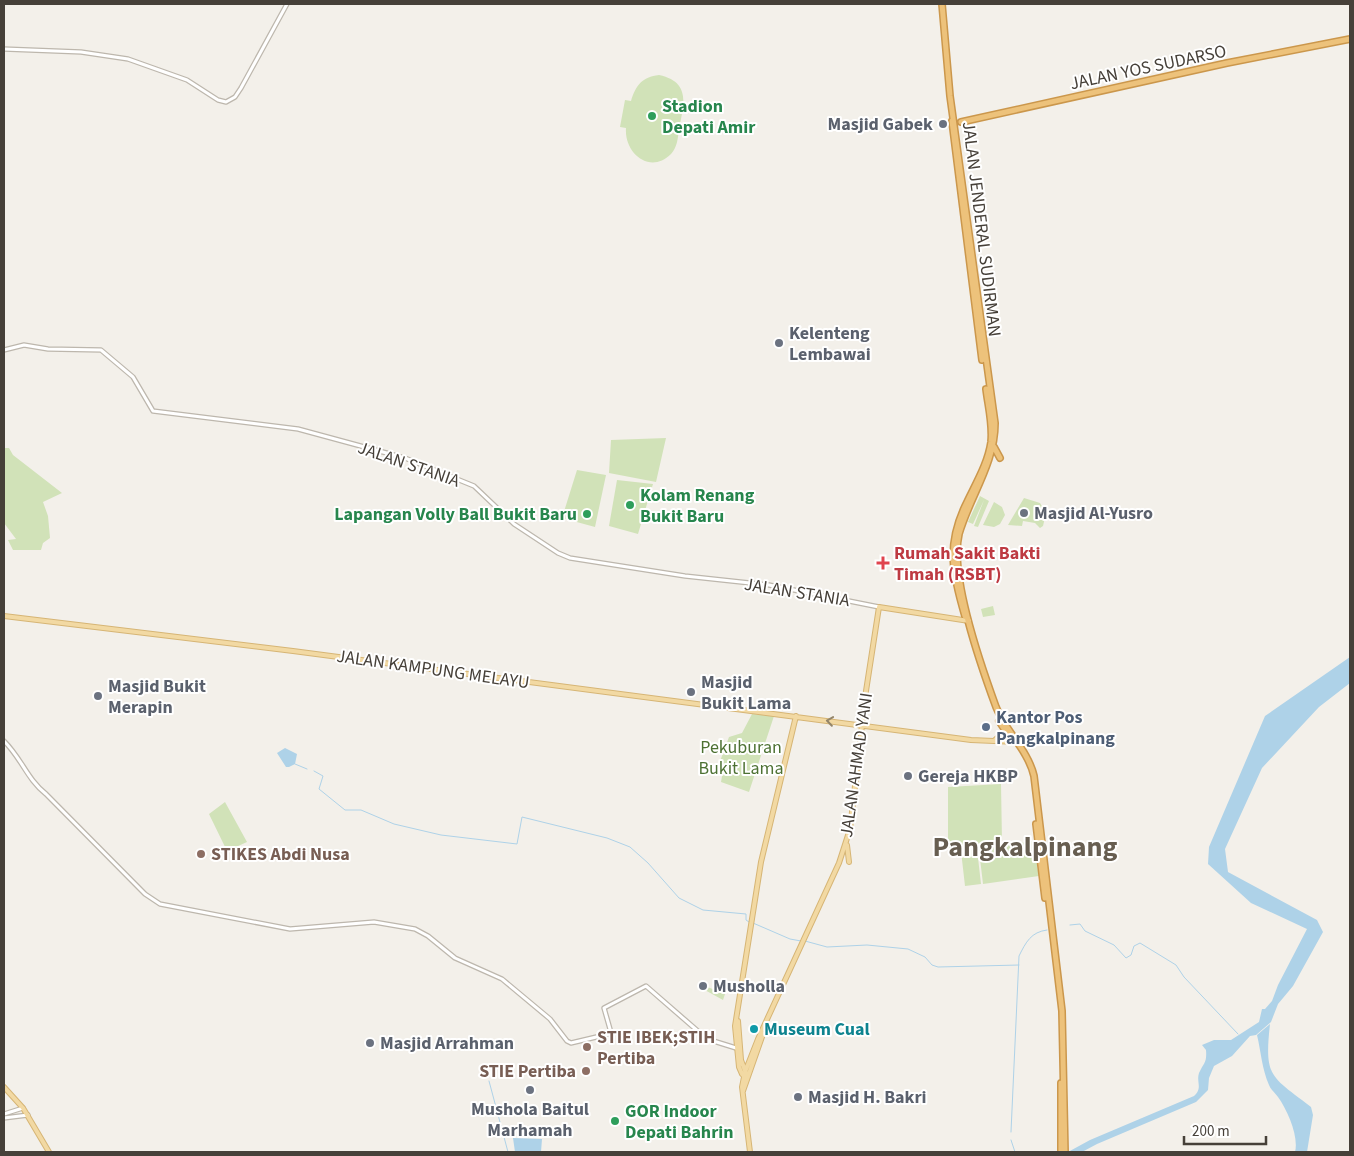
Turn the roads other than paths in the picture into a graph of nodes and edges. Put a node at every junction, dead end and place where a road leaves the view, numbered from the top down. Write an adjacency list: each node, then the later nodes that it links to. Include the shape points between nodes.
1 (287, 4): 4 (street, via 242,88 226,102 187,80 128,59 81,52)
2 (942, 4): 5 (highway, JALAN JENDERAL SUDIRMAN, via 952,112)
3 (1350, 39): 5 (highway, JALAN YOS SUDARSO)
4 (4, 49)
5 (956, 123): 7 (highway, JALAN JENDERAL SUDIRMAN, via 967,236)
6 (4, 350): 10 (street, JALAN STANIA, via 24,345 101,350 133,377 153,410 298,429 405,458 474,486 514,524 570,558 769,586)
7 (992, 421): 8 (highway, JALAN JENDERAL SUDIRMAN); 12 (highway, JALAN JENDERAL SUDIRMAN, via 988,453 961,514 952,554)
8 (994, 447): 9 (highway); 12 (highway, JALAN JENDERAL SUDIRMAN, via 964,520 956,551 956,567)
9 (1000, 458)
10 (879, 607): 12 (main road); 15 (main road, JALAN AHMAD YANI)
11 (4, 616): 14 (main road, JALAN KAMPUNG MELAYU)
12 (968, 621): 13 (highway, JALAN JENDERAL SUDIRMAN)
13 (994, 705): 16 (highway, JALAN JENDERAL SUDIRMAN); 19 (highway, JALAN JENDERAL SUDIRMAN)
14 (797, 716): 15 (main road, JALAN KAMPUNG MELAYU, one-way to 14); 22 (main road, via 758,885)
15 (862, 725): 17 (main road, JALAN KAMPUNG MELAYU, via 971,740); 20 (main road, JALAN AHMAD YANI, via 851,826)
16 (1004, 731): 17 (main road); 19 (highway, JALAN JENDERAL SUDIRMAN)
17 (995, 740): 19 (main road, JALAN KAMPUNG MELAYU)
18 (4, 741): 23 (street, via 21,760 34,784 160,904 290,929 374,922 415,929 455,958 502,979 550,1019 567,1042 609,1034 604,1008 646,986 707,1039)
19 (1016, 743): 32 (highway, JALAN JENDERAL SUDIRMAN, via 1028,766 1036,808 1058,1002)
20 (846, 840): 21 (main road); 24 (main road, JALAN AHMAD YANI)
21 (849, 862)
22 (738, 1017): 23 (main road); 24 (main road)
23 (736, 1048): 24 (main road, via 739,1067)
24 (746, 1076): 31 (main road, JALAN AHMAD YANI, via 743,1091)
25 (4, 1087): 26 (main road)
26 (23, 1108): 27 (street); 28 (main road)
27 (4, 1114)
28 (28, 1115): 29 (street); 30 (main road)
29 (4, 1118)
30 (49, 1152)
31 (750, 1152)
32 (1063, 1152)

